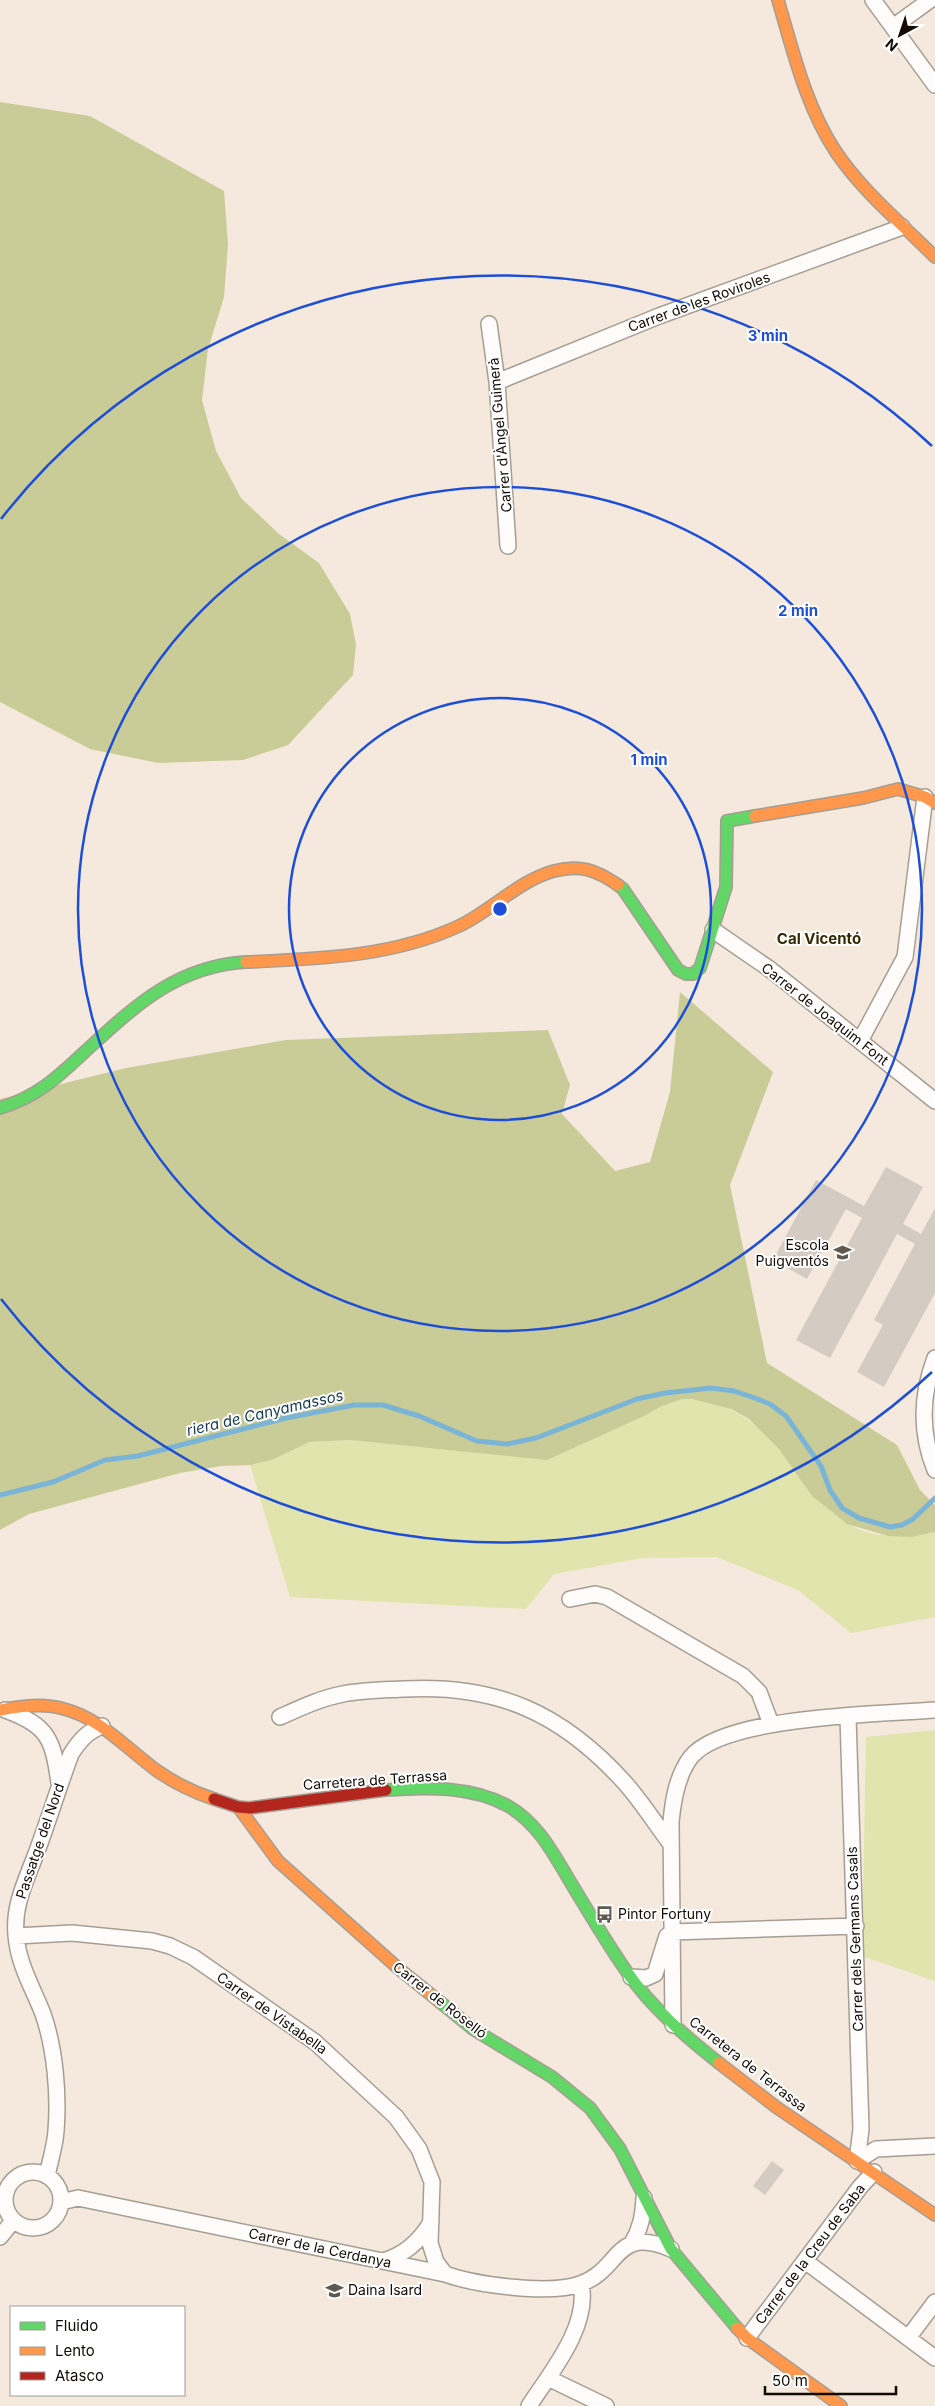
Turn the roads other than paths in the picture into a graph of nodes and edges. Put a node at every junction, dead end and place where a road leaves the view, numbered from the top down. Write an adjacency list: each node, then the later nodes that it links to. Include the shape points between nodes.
1 (778, 0): 6 (street, via 806,89 836,152)
2 (873, 0): 4 (street)
3 (930, 0): 4 (street)
4 (893, 27): 5 (street)
5 (935, 85)
6 (902, 227): 7 (street); 9 (street, Carrer de les Roviroles, via 651,319)
7 (935, 257)
8 (489, 324): 9 (street, Carrer d'Àngel Guimerà)
9 (497, 382): 10 (street, Carrer d'Àngel Guimerà)
10 (508, 546)
11 (930, 800): 12 (street, via 898,789 727,821 726,886); 13 (street, via 905,957)
12 (713, 930): 13 (street, Carrer de Joaquim Font, via 771,970); 15 (street, via 700,968 693,974 683,972 614,880 591,868 569,867 515,889 458,928 402,946 349,956 252,962 193,972 160,991 90,1046 42,1090)
13 (860, 1041): 14 (street, Carrer de Joaquim Font)
14 (935, 1101)
15 (0, 1108)
16 (935, 1358): 17 (street, via 926,1388 923,1427)
17 (935, 1470)
18 (570, 1599): 23 (street, via 596,1594 607,1597 743,1676 759,1692)
19 (1, 1710): 24 (street, Carretera de Terrassa, via 28,1705 54,1706 78,1713); 25 (street, via 28,1718 44,1732 55,1753)
20 (935, 1710): 22 (street)
21 (280, 1717): 27 (street, via 314,1702 352,1693 433,1688 500,1697 563,1727 599,1757 625,1783)
22 (848, 1717): 23 (street); 29 (street, Carrer dels Germans Casals)
23 (771, 1724): 27 (street, via 710,1741 691,1757 674,1793)
24 (102, 1726): 25 (street, Passatge del Nord, via 80,1740); 26 (street, Carretera de Terrassa, via 168,1778 191,1791)
25 (59, 1786): 30 (street, Passatge del Nord, via 22,1887 16,1909)
26 (239, 1808): 31 (street, Carretera de Terrassa, via 328,1796 428,1788 479,1793 500,1802 518,1812 553,1849); 38 (street, Carrer de Roselló, via 278,1861 398,1968 473,2028 552,2077 590,2108 620,2149)
27 (670, 1843): 28 (street)
28 (672, 1926): 29 (street); 31 (street, via 655,1974 646,1978); 32 (street)
29 (856, 1926): 34 (street, Carrer dels Germans Casals, via 861,2128)
30 (16, 1936): 36 (street, Passatge del Nord, via 23,1969 43,2014 51,2046 56,2131); 42 (street, Carrer de Vistabella, via 72,1933 152,1941 193,1957 334,2058 396,2117 420,2149 432,2182)
31 (631, 1977): 32 (street, Carretera de Terrassa)
32 (673, 2025): 34 (street, Carretera de Terrassa, via 776,2107)
33 (935, 2146): 34 (street, via 876,2149)
34 (857, 2161): 35 (street, Carretera de Terrassa)
35 (874, 2172): 40 (street, Carretera de Terrassa); 47 (street, Carrer de la Creu de Saba)
36 (47, 2176): 37 (street, via 29,2172); 39 (street, via 58,2187)
37 (3, 2187): 41 (street, via 5,2205)
38 (644, 2198): 44 (street, via 639,2233); 45 (street, Carrer de Roselló)
39 (61, 2202): 41 (street, via 59,2211 47,2224 29,2228); 46 (street, Carrer de la Cerdanya, via 78,2198)
40 (935, 2215)
41 (13, 2221): 43 (street)
42 (431, 2221): 46 (street, via 411,2246); 48 (street, Carrer de Vistabella, via 430,2243)
43 (0, 2237)
44 (632, 2243): 45 (street, via 655,2242); 49 (street)
45 (671, 2250): 51 (street, Carrer de Roselló)
46 (384, 2261): 48 (street, Carrer de la Cerdanya)
47 (805, 2261): 51 (street, Carrer de la Creu de Saba); 52 (street)
48 (445, 2274): 49 (street, Carrer de la Cerdanya, via 472,2282 519,2287)
49 (581, 2284): 54 (street, via 583,2305 579,2322)
50 (935, 2302): 52 (street)
51 (747, 2338): 57 (street, Carrer de Roselló)
52 (908, 2338): 53 (street)
53 (935, 2358)
54 (548, 2378): 55 (street); 56 (street)
55 (529, 2406)
56 (606, 2406)
57 (841, 2406)

